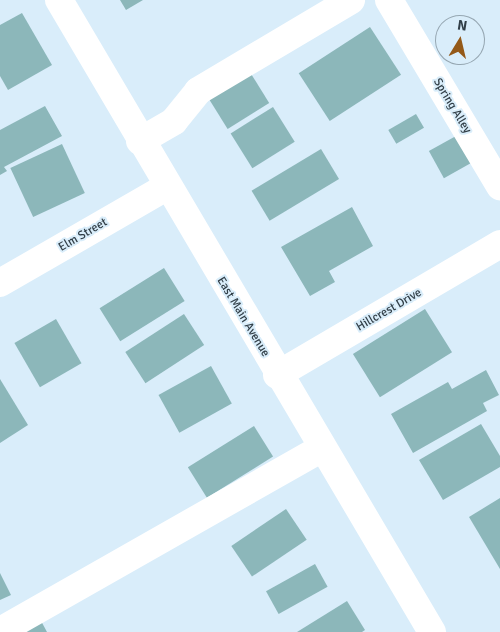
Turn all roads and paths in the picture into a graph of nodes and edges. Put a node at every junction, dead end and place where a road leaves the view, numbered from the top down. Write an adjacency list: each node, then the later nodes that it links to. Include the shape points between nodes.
1 (59, 0): 4 (street, East Main Avenue)
2 (351, 0): 4 (street, via 198,91 174,121)
3 (398, 3): 5 (street, Spring Alley)
4 (140, 141): 6 (street, East Main Avenue)
5 (500, 186)
6 (166, 187): 8 (street, Elm Street); 9 (street, East Main Avenue)
7 (500, 244): 9 (street, Hillcrest Drive)
8 (0, 283)
9 (277, 375): 10 (street, East Main Avenue)
10 (322, 448): 11 (street); 12 (street, East Main Avenue)
11 (0, 631)
12 (432, 632)

